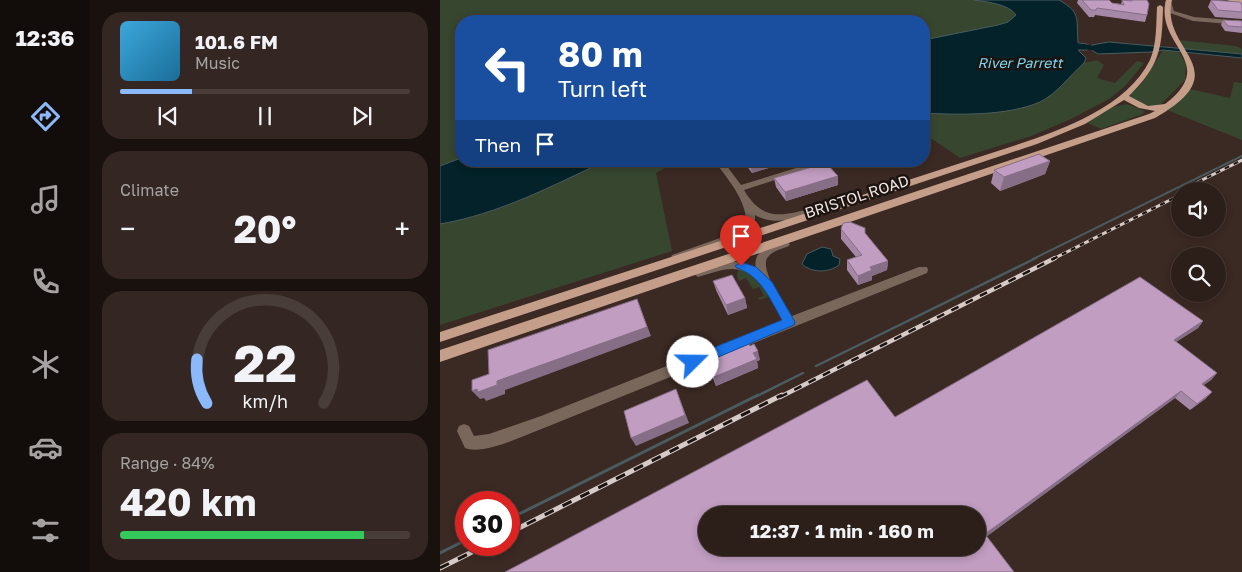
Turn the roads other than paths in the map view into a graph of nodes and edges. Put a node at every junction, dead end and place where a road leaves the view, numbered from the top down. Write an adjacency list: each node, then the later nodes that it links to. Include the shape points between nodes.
1 (1160, 0): 7 (main road, BRISTOL ROAD, via 1157,49 1146,72)
2 (1229, 0): 4 (main road)
3 (1168, 1): 5 (street, via 1172,12 1186,17); 6 (main road, via 1170,28 1186,54 1191,73)
4 (1242, 2)
5 (1242, 23)
6 (1183, 93): 7 (main road, via 1155,109 1143,107); 9 (main road, BRISTOL ROAD)
7 (1123, 96): 8 (main road, BRISTOL ROAD)
8 (1110, 106): 9 (main road, via 1133,104); 14 (main road, BRISTOL ROAD, via 1032,143)
9 (1152, 116): 15 (main road, BRISTOL ROAD)
10 (723, 167): 12 (street)
11 (810, 167): 12 (street)
12 (738, 189): 13 (street)
13 (746, 203): 14 (street, via 762,216 778,219); 16 (street, via 752,220 747,229)
14 (841, 205): 16 (main road, BRISTOL ROAD)
15 (870, 210): 18 (street, via 843,224 766,252 760,266); 19 (main road, BRISTOL ROAD)
16 (671, 260): 21 (main road, BRISTOL ROAD)
17 (923, 270): 20 (street)
18 (768, 285): 19 (street, via 747,267 722,266); 20 (street)
19 (574, 310): 22 (main road, BRISTOL ROAD)
20 (789, 322): 23 (street, via 488,441 470,443)
21 (440, 337)
22 (440, 356)
23 (464, 431)

